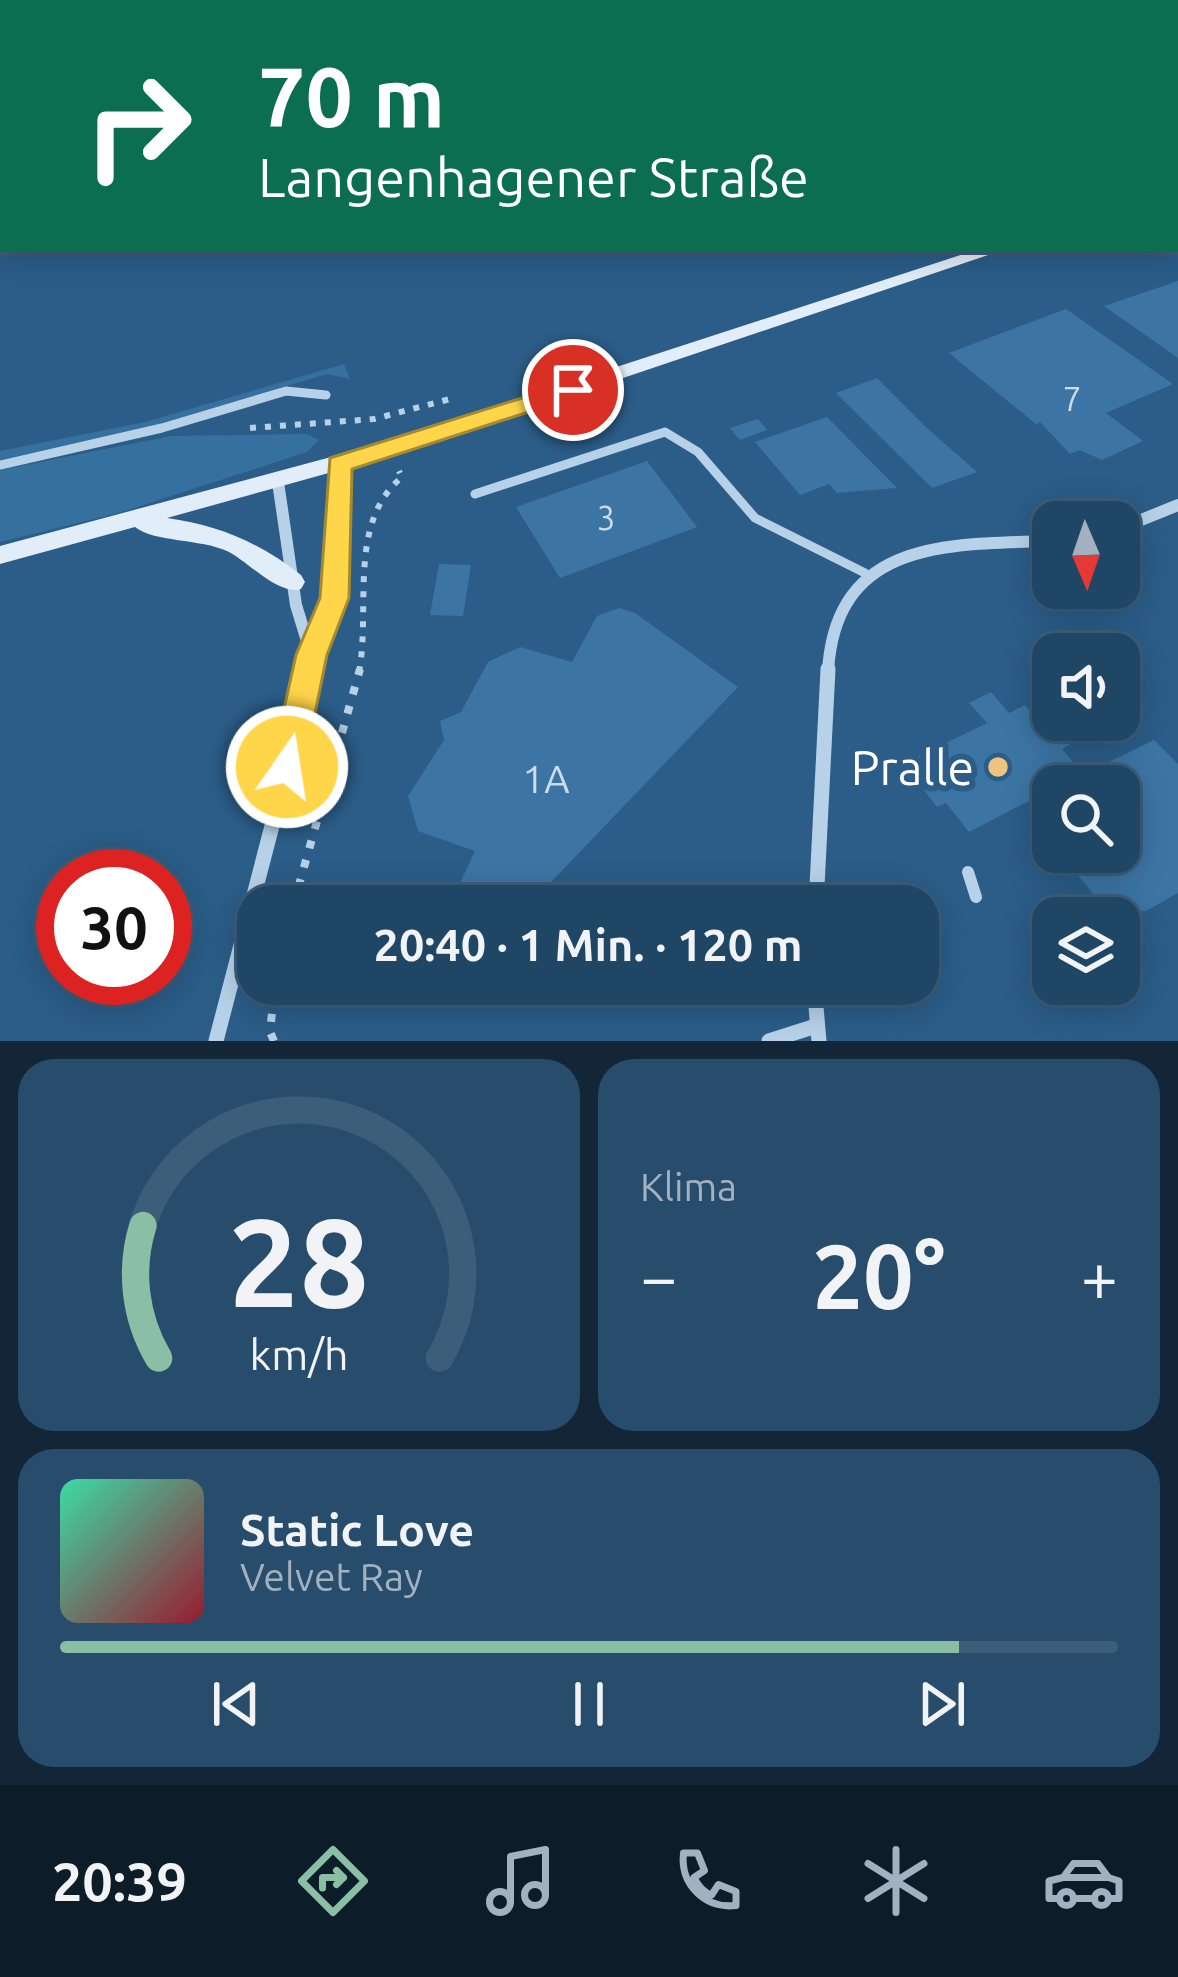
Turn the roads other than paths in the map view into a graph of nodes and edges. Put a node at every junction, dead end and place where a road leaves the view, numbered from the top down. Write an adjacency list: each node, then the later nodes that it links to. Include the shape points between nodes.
1 (988, 252): 3 (main road)
2 (326, 394): 4 (lane, via 286,391)
3 (339, 464): 5 (main road); 14 (street, via 334,598)
4 (0, 465)
5 (278, 482): 9 (main road); 13 (street)
6 (475, 494): 12 (lane, via 664,432 682,435 745,510)
7 (1178, 505): 8 (street)
8 (1140, 520)
9 (125, 524): 11 (main road); 13 (main road, via 216,533)
10 (1032, 542): 12 (street, via 929,549)
11 (0, 555)
12 (865, 573): 16 (street, via 836,619 829,653)
13 (292, 582): 14 (street)
14 (311, 655): 19 (street)
15 (968, 872): 17 (lane)
16 (817, 885)
17 (976, 897)
18 (817, 1034): 20 (street)
19 (216, 1041)
20 (769, 1041)

